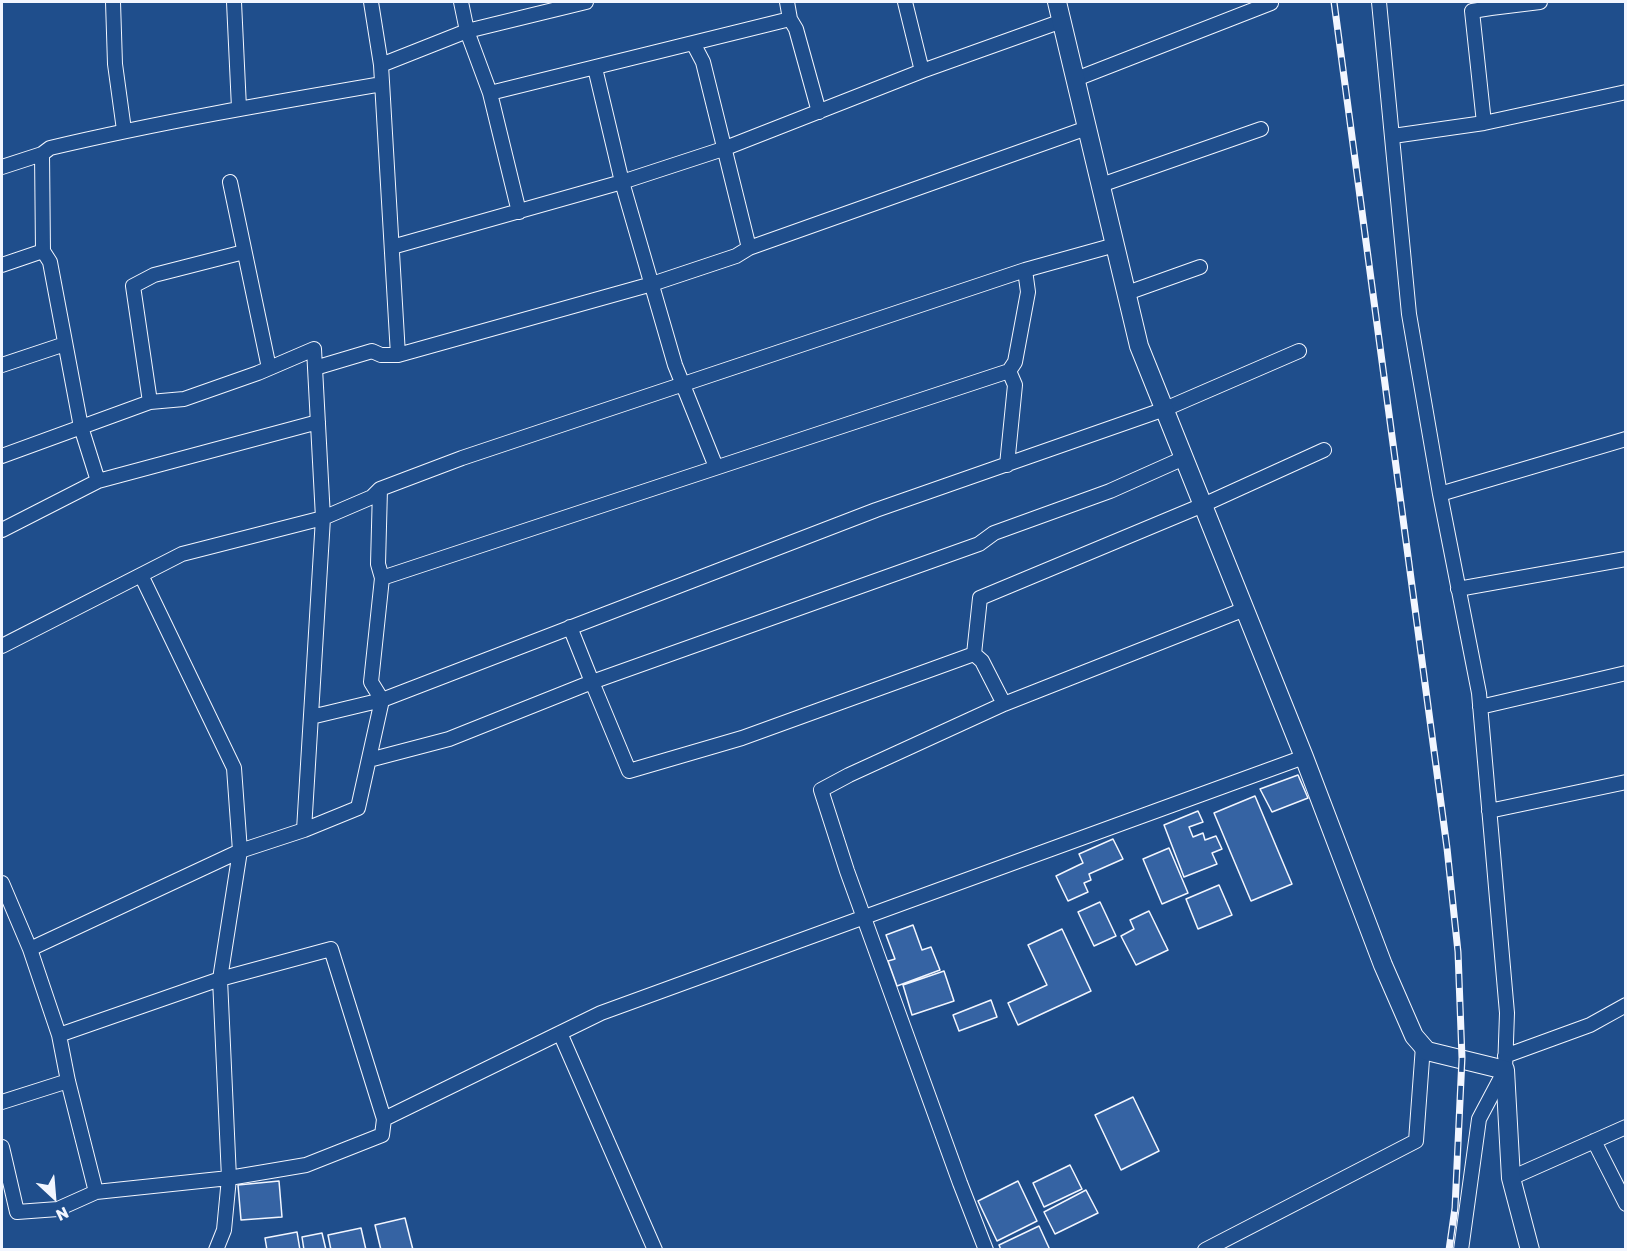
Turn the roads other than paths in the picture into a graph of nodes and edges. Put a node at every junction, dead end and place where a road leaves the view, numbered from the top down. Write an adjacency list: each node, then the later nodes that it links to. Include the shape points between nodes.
1 (113, 2): 29 (street, via 115,64)
2 (234, 2): 24 (street)
3 (371, 2): 17 (street)
4 (461, 2): 15 (street)
5 (586, 2): 15 (street)
6 (787, 2): 13 (street)
7 (905, 2): 19 (street)
8 (1057, 2): 14 (street)
9 (1379, 2): 30 (street)
10 (1540, 2): 12 (street)
11 (1271, 3): 20 (street)
12 (1490, 5): 26 (street, via 1472,11)
13 (790, 19): 16 (street); 25 (street)
14 (1062, 21): 19 (street); 20 (street)
15 (467, 31): 17 (street); 23 (street)
16 (693, 43): 18 (street); 31 (street, via 703,62)
17 (381, 65): 21 (street)
18 (595, 68): 23 (street); 35 (street)
19 (922, 71): 25 (street)
20 (1076, 79): 27 (street)
21 (382, 84): 24 (street); 39 (street)
22 (1626, 92): 26 (street)
23 (490, 93): 37 (street)
24 (239, 108): 29 (street)
25 (819, 112): 31 (street)
26 (1484, 123): 30 (street)
27 (1087, 128): 36 (street); 40 (street)
28 (1261, 129): 36 (street)
29 (124, 130): 32 (street, via 50,148)
30 (1393, 136): 68 (street, via 1409,314)
31 (723, 149): 35 (street); 40 (street)
32 (42, 154): 33 (street); 41 (street)
33 (2, 167)
34 (230, 182): 42 (street)
35 (622, 182): 37 (street); 46 (street)
36 (1101, 185): 38 (street)
37 (519, 212): 39 (street)
38 (1115, 245): 45 (street); 47 (street)
39 (392, 246): 50 (street)
40 (749, 248): 46 (street)
41 (43, 251): 43 (street); 48 (street, via 50,262)
42 (244, 252): 52 (street); 56 (street, via 154,276 133,286)
43 (2, 265)
44 (1200, 267): 47 (street)
45 (1025, 270): 54 (street, via 1028,292); 55 (street)
46 (652, 284): 50 (street); 55 (street)
47 (1126, 293): 57 (street, via 1139,346)
48 (65, 344): 51 (street); 59 (street)
49 (1299, 351): 57 (street)
50 (398, 355): 53 (street, via 372,351)
51 (2, 365)
52 (269, 368): 53 (street, via 314,349); 56 (street, via 184,399)
53 (315, 368): 58 (street)
54 (1010, 371): 64 (street, via 1015,385); 65 (street)
55 (684, 384): 65 (street); 67 (street)
56 (150, 402): 59 (street)
57 (1165, 409): 63 (street); 64 (street)
58 (318, 422): 66 (street); 70 (street)
59 (81, 427): 62 (street); 66 (street)
60 (1626, 439): 68 (street)
61 (1324, 450): 69 (street)
62 (2, 456)
63 (1184, 458): 69 (street); 81 (street, via 1110,491 994,533 979,544)
64 (1007, 465): 77 (street, via 876,510)
65 (716, 467): 74 (street)
66 (98, 481): 71 (street)
67 (380, 489): 70 (street, via 372,497); 74 (street, via 378,564)
68 (1440, 494): 75 (street)
69 (1203, 505): 76 (street); 79 (street, via 980,598)
70 (322, 518): 73 (street, via 182,554); 85 (street)
71 (2, 530)
72 (1626, 559): 75 (street)
73 (141, 575): 78 (street); 91 (street, via 234,768)
74 (382, 578): 82 (street, via 371,682)
75 (1458, 589): 84 (street)
76 (1245, 609): 83 (street); 86 (street)
77 (570, 627): 81 (street); 82 (street)
78 (2, 646)
79 (974, 654): 81 (street, via 742,738 629,771); 83 (street)
80 (1626, 673): 84 (street)
81 (592, 682): 87 (street, via 449,739)
82 (382, 700): 85 (street); 87 (street)
83 (1004, 704): 93 (street, via 821,790)
84 (1480, 707): 89 (street)
85 (311, 717): 90 (street)
86 (1304, 757): 93 (street); 99 (street, via 1383,965 1414,1036)
87 (369, 760): 90 (street, via 358,808)
88 (1626, 782): 89 (street)
89 (1489, 811): 100 (street, via 1507,1013)
90 (304, 830): 91 (street)
91 (240, 851): 94 (street); 95 (street)
92 (2, 883): 94 (street)
93 (864, 917): 97 (street, via 601,1013); 113 (street)
94 (30, 949): 98 (street)
95 (220, 979): 98 (street); 103 (street, via 331,949); 107 (street)
96 (1626, 1005): 100 (street)
97 (560, 1033): 103 (street); 112 (street)
98 (59, 1035): 101 (street)
99 (1423, 1046): 100 (street, via 1427,1051); 114 (street, via 1416,1141)
100 (1505, 1063): 108 (street); 115 (street, via 1479,1119)
101 (68, 1081): 102 (street); 109 (street)
102 (2, 1102)
103 (384, 1119): 107 (street, via 382,1135 306,1165)
104 (1626, 1127): 105 (street)
105 (1594, 1141): 108 (street); 110 (street)
106 (2, 1147): 109 (street, via 16,1212 58,1209)
107 (229, 1178): 109 (street); 111 (street, via 224,1230)
108 (1511, 1178): 116 (street)
109 (96, 1192)
110 (1626, 1204)
111 (216, 1250)
112 (655, 1250)
113 (986, 1250)
114 (1205, 1250)
115 (1461, 1250)
116 (1530, 1250)

